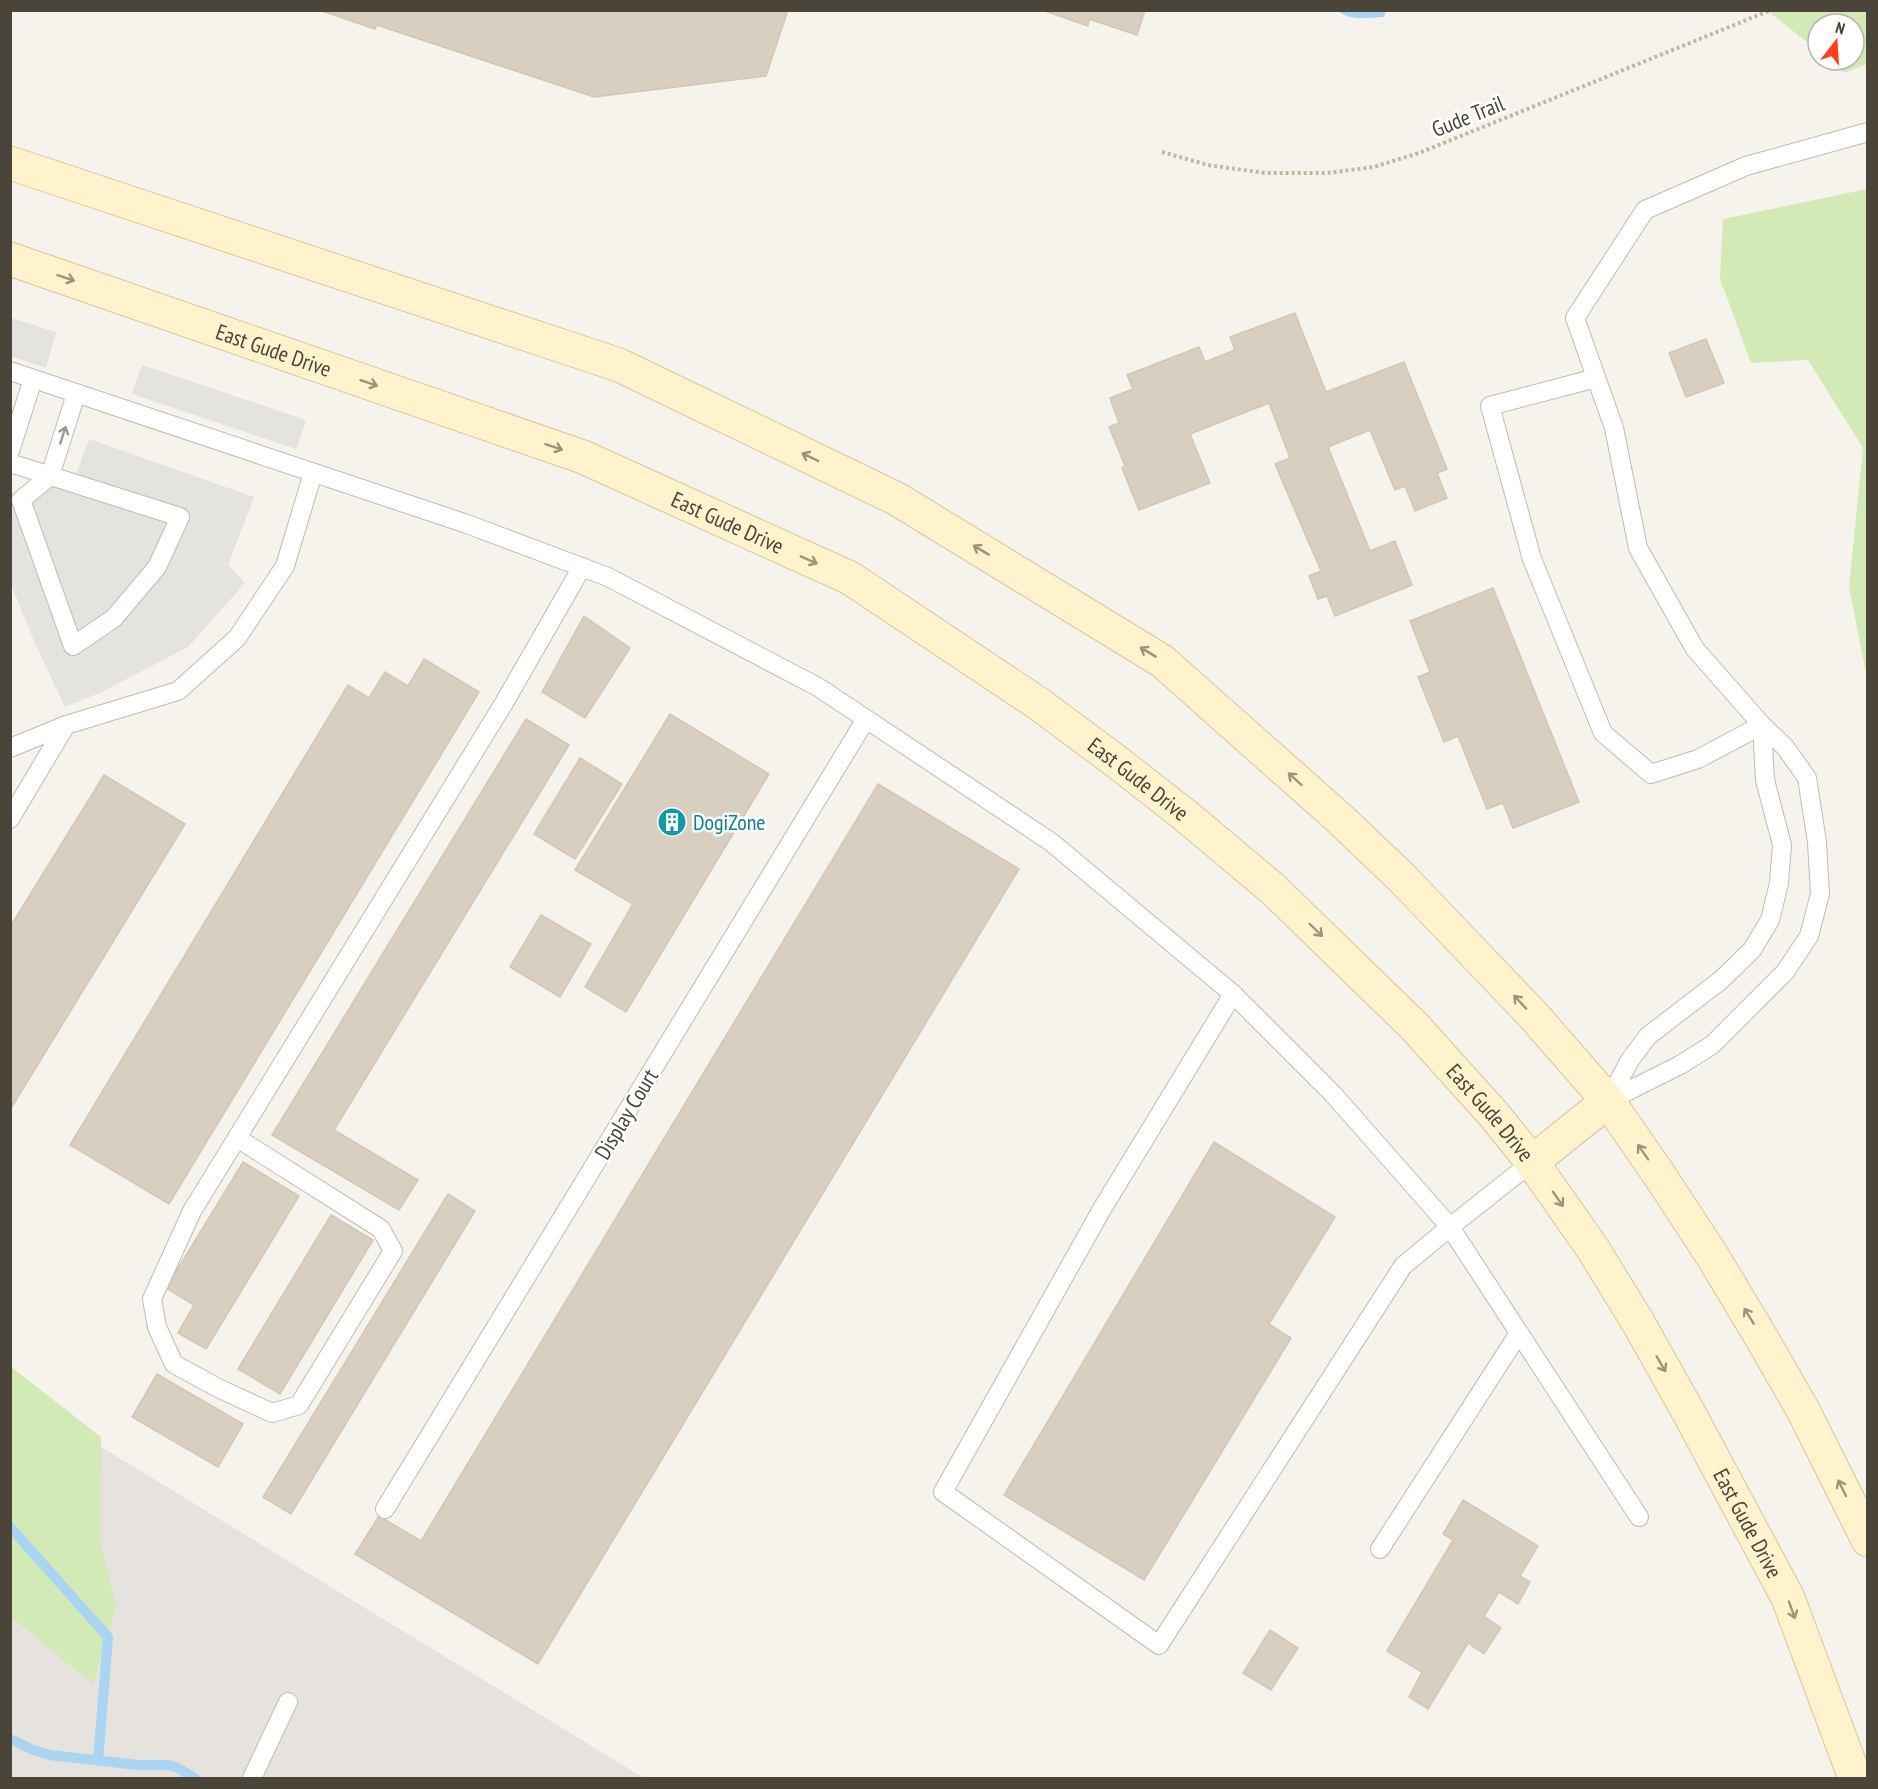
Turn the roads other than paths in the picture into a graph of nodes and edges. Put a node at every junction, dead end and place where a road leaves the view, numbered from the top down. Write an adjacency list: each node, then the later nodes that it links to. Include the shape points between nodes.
1 (1868, 132): 5 (lane, via 1746,166 1645,210 1575,318)
2 (10, 163): 19 (main road, one-way to 2, via 1534,1016 1402,878 1162,660 897,499 619,365)
3 (10, 259): 21 (main road, East Gude Drive, one-way to 21, via 583,457 850,579 1038,704 1186,816 1273,889 1414,1026)
4 (10, 371): 6 (lane)
5 (1596, 378): 15 (lane, via 1614,428 1638,548 1695,649); 15 (lane, via 1490,406 1532,559 1603,733 1651,774 1698,759)
6 (33, 379): 7 (lane); 8 (lane)
7 (76, 394): 10 (lane); 11 (lane, one-way to 7)
8 (10, 451)
9 (10, 463): 11 (lane)
10 (313, 473): 12 (lane); 14 (lane, via 285,566 237,638 178,691)
11 (50, 477): 11 (lane, via 180,518 157,567 143,584 114,618 73,646 21,500)
12 (582, 567): 13 (lane, via 818,687); 20 (lane, via 504,703)
13 (866, 719): 18 (lane, via 1051,842); 24 (lane, Display Court)
14 (66, 725): 16 (lane); 17 (lane)
15 (1762, 725): 19 (lane, via 1765,780 1782,845 1779,883 1770,920 1752,950 1721,980 1648,1036); 19 (lane, via 1785,747 1807,778 1820,894 1809,936 1785,972 1712,1045)
16 (10, 748)
17 (10, 819)
18 (1233, 994): 22 (lane, via 1333,1094); 22 (lane, via 1102,1209 943,1492 1160,1645 1403,1266)
19 (1608, 1101): 21 (main road); 26 (main road, one-way to 19, via 1804,1412 1761,1337)
20 (237, 1138): 20 (lane, via 192,1211 152,1299 157,1327 174,1364 272,1413 299,1405 393,1251 381,1229)
21 (1532, 1162): 22 (lane); 30 (main road, East Gude Drive, one-way to 30, via 1639,1324 1788,1598)
22 (1450, 1227): 23 (lane)
23 (1519, 1333): 25 (lane); 27 (lane)
24 (385, 1509)
25 (1639, 1516)
26 (1868, 1540)
27 (1380, 1549)
28 (288, 1702): 29 (lane)
29 (252, 1779)
30 (1854, 1779)

